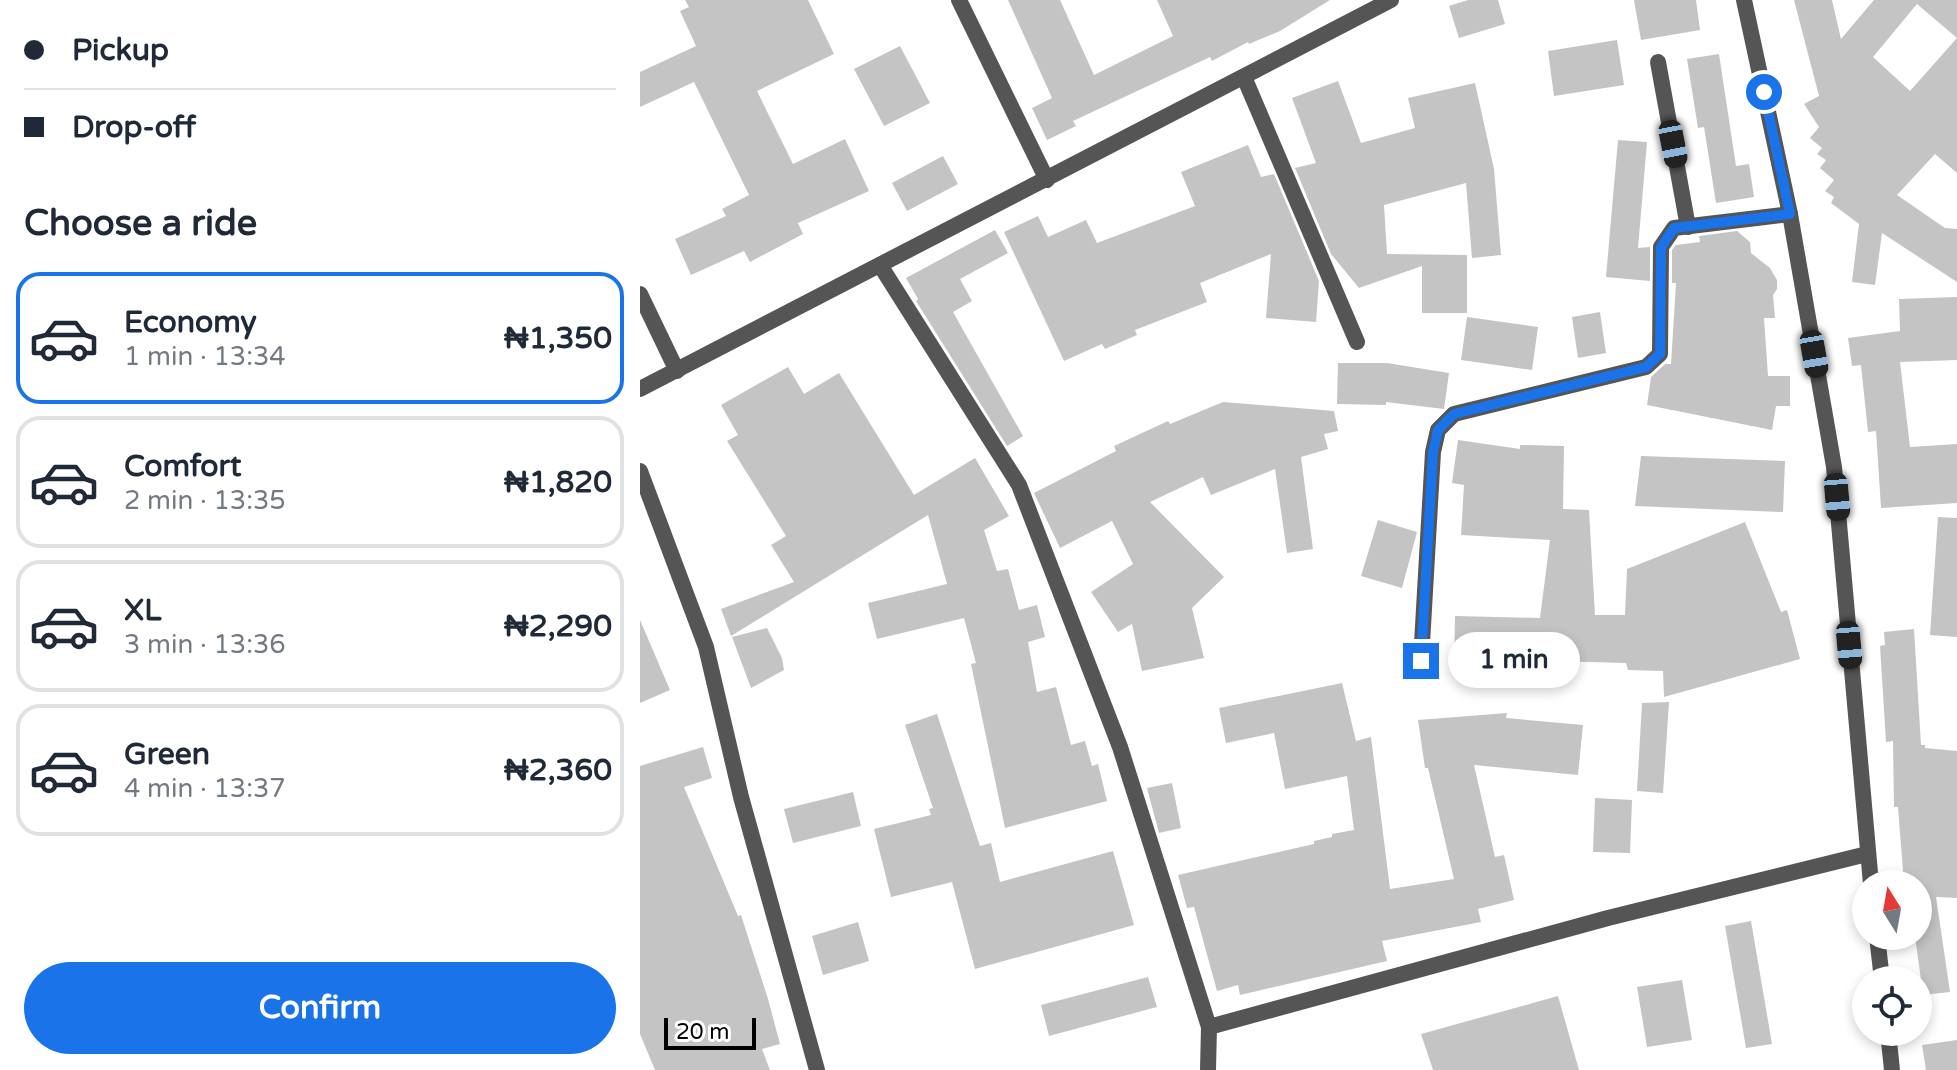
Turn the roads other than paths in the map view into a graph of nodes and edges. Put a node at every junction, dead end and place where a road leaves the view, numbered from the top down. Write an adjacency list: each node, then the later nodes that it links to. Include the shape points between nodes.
1 (959, 0): 6 (street)
2 (1391, 0): 5 (street)
3 (1744, 0): 7 (street)
4 (1658, 62): 8 (street)
5 (1244, 77): 6 (street); 11 (street)
6 (1047, 180): 9 (street)
7 (1790, 214): 8 (street); 16 (street, via 1834,467)
8 (1688, 227): 15 (street, via 1674,228 1661,247 1660,354 1646,367 1454,414 1438,430)
9 (880, 265): 12 (street); 18 (street, via 1019,485 1120,747)
10 (640, 294): 12 (street)
11 (1357, 342)
12 (677, 371): 13 (street)
13 (640, 389)
14 (640, 471): 20 (street, via 706,647 741,797)
15 (1421, 661)
16 (1867, 854): 17 (street); 18 (street)
17 (1869, 870)
18 (1209, 1027): 21 (street)
19 (1889, 1046): 22 (street)
20 (817, 1070)
21 (1208, 1070)
22 (1892, 1070)

